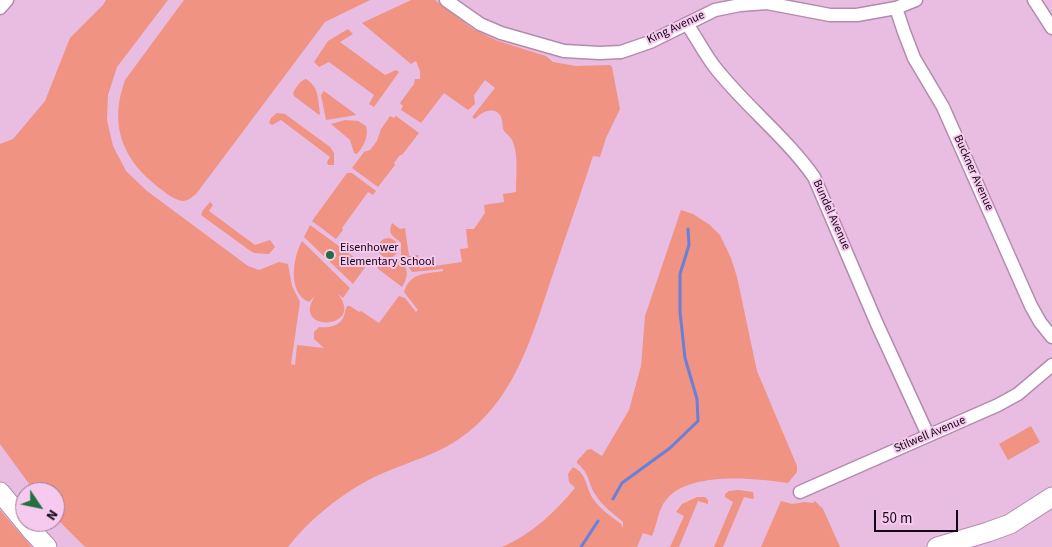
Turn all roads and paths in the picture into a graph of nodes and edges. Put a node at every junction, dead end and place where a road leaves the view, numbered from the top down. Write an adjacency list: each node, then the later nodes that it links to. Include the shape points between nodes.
1 (7, 0): 5 (street)
2 (446, 0): 7 (street, King Avenue, via 480,24 564,51 621,52)
3 (916, 0): 6 (street, King Avenue)
4 (1034, 0): 8 (street)
5 (0, 8)
6 (896, 8): 7 (street, King Avenue, via 857,16 830,15 767,3 740,4 715,10); 9 (street, Buckner Avenue, via 914,58 955,131 1031,306)
7 (687, 24): 11 (street, Bundel Avenue, via 714,66 814,177)
8 (1052, 28)
9 (1052, 337)
10 (1052, 365): 11 (street, Stilwell Avenue, via 1018,394)
11 (928, 435): 13 (street, Stilwell Avenue)
12 (0, 492): 15 (street)
13 (800, 492)
14 (1052, 497): 16 (street, via 1010,524)
15 (47, 547)
16 (937, 547)

